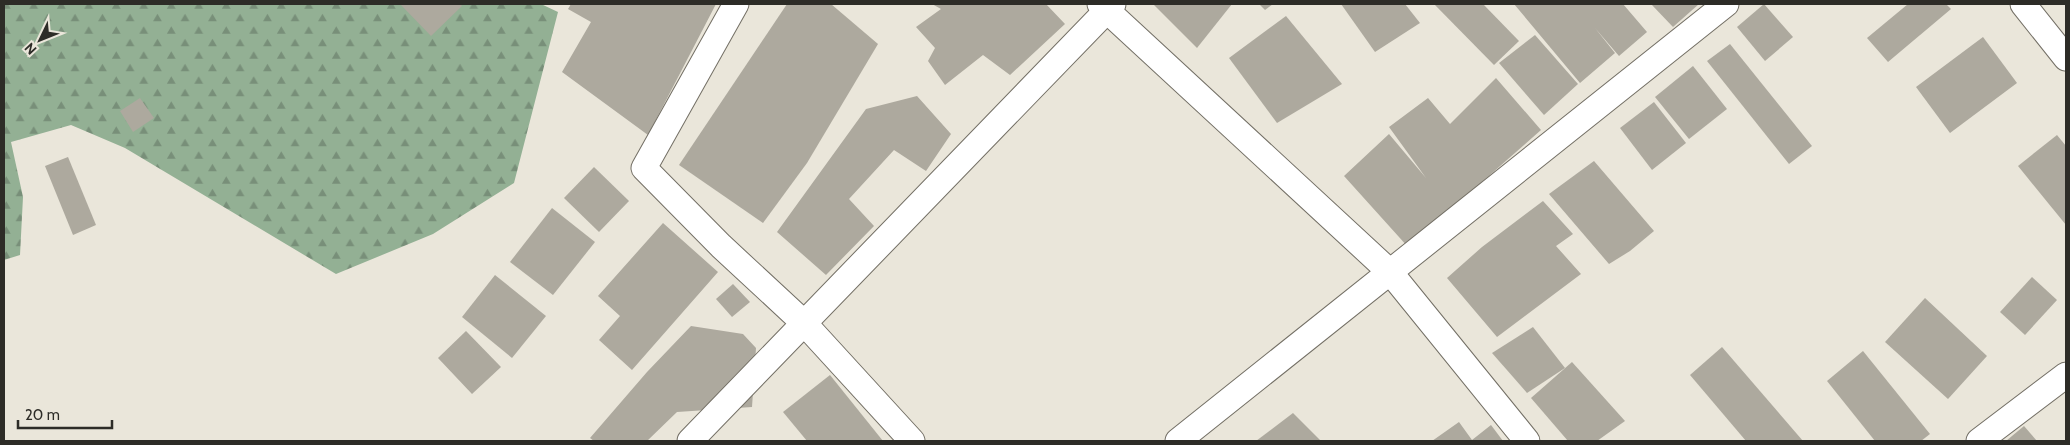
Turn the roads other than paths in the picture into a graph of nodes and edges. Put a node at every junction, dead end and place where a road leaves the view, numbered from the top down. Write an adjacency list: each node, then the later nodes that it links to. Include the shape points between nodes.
1 (736, 4): 7 (street, via 644,168)
2 (1726, 4): 6 (street)
3 (2023, 4): 5 (street)
4 (1107, 6): 6 (street); 7 (street)
5 (2066, 58)
6 (1390, 272): 11 (street); 12 (street)
7 (804, 323): 9 (street); 10 (street)
8 (2066, 375): 13 (street)
9 (690, 441)
10 (912, 441)
11 (1178, 441)
12 (1527, 441)
13 (1979, 441)

